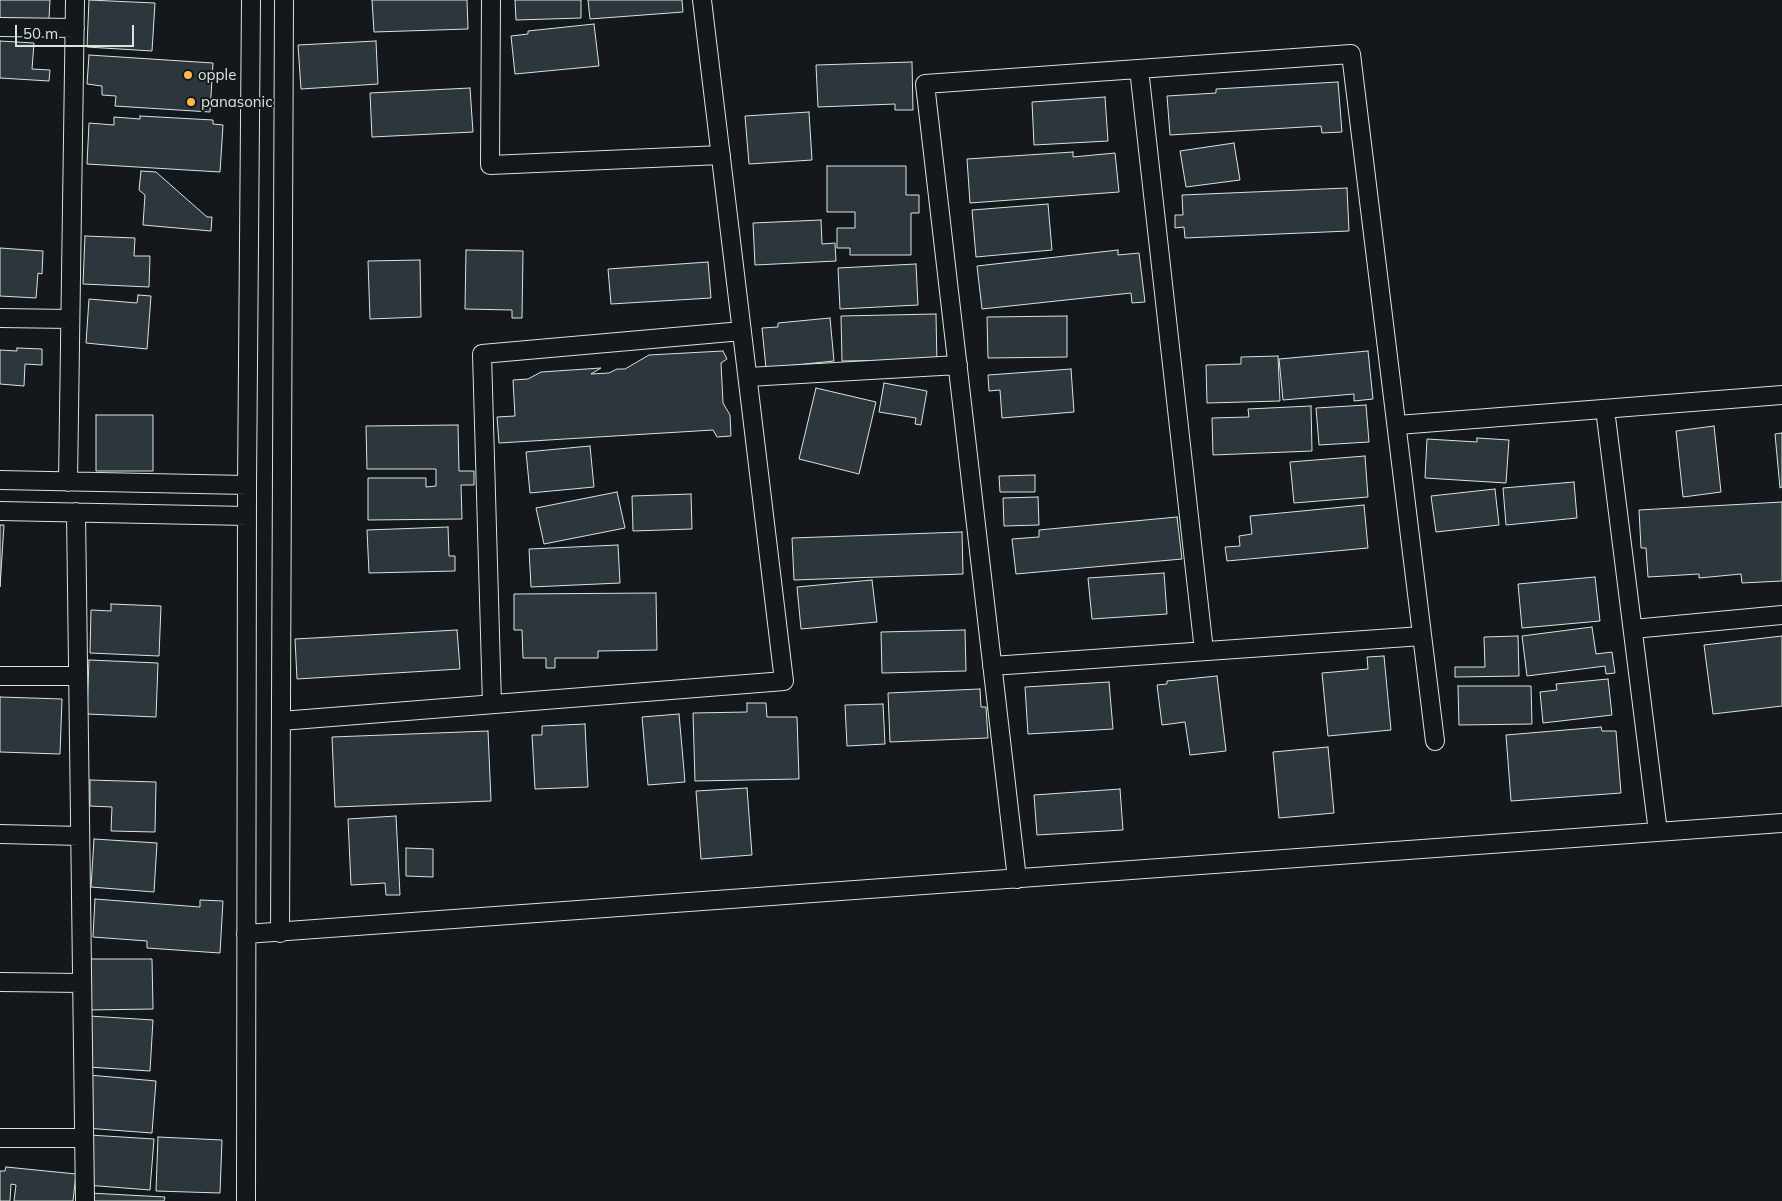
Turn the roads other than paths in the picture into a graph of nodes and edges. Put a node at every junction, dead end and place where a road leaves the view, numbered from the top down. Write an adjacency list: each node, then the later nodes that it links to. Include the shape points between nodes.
1 (75, 0): 7 (street)
2 (251, 0): 20 (street)
3 (284, 0): 32 (street)
4 (491, 0): 9 (street, via 490,164)
5 (702, 0): 9 (street)
6 (0, 28): 7 (street)
7 (75, 28): 11 (street)
8 (1139, 69): 13 (street, via 925,84); 17 (street, via 1351,54); 27 (street)
9 (720, 156): 12 (street)
10 (0, 318): 11 (street)
11 (70, 318): 19 (street)
12 (742, 332): 14 (street); 31 (street, via 482,354)
13 (958, 365): 14 (street); 28 (street)
14 (748, 377): 31 (street, via 784,680)
15 (1782, 395): 16 (street)
16 (1605, 408): 17 (street); 25 (street)
17 (1398, 424): 26 (street)
18 (0, 480): 19 (street)
19 (68, 482): 20 (street)
20 (247, 485): 23 (street)
21 (0, 511): 22 (street)
22 (76, 512): 23 (street); 30 (street)
23 (247, 516): 40 (street)
24 (1782, 615): 25 (street)
25 (1633, 629): 35 (street)
26 (1422, 636): 27 (street); 33 (street)
27 (1204, 651): 28 (street)
28 (992, 666): 38 (street)
29 (0, 676): 30 (street)
30 (78, 676): 37 (street)
31 (492, 704): 32 (street)
32 (281, 721): 39 (street)
33 (1435, 741)
34 (1782, 822): 35 (street)
35 (1658, 832): 38 (street)
36 (0, 834): 37 (street)
37 (80, 836): 42 (street)
38 (1017, 879): 39 (street)
39 (280, 932): 40 (street)
40 (246, 934): 46 (street)
41 (0, 982): 42 (street)
42 (82, 983): 44 (street)
43 (0, 1138): 44 (street)
44 (84, 1138): 45 (street)
45 (85, 1201)
46 (246, 1201)

